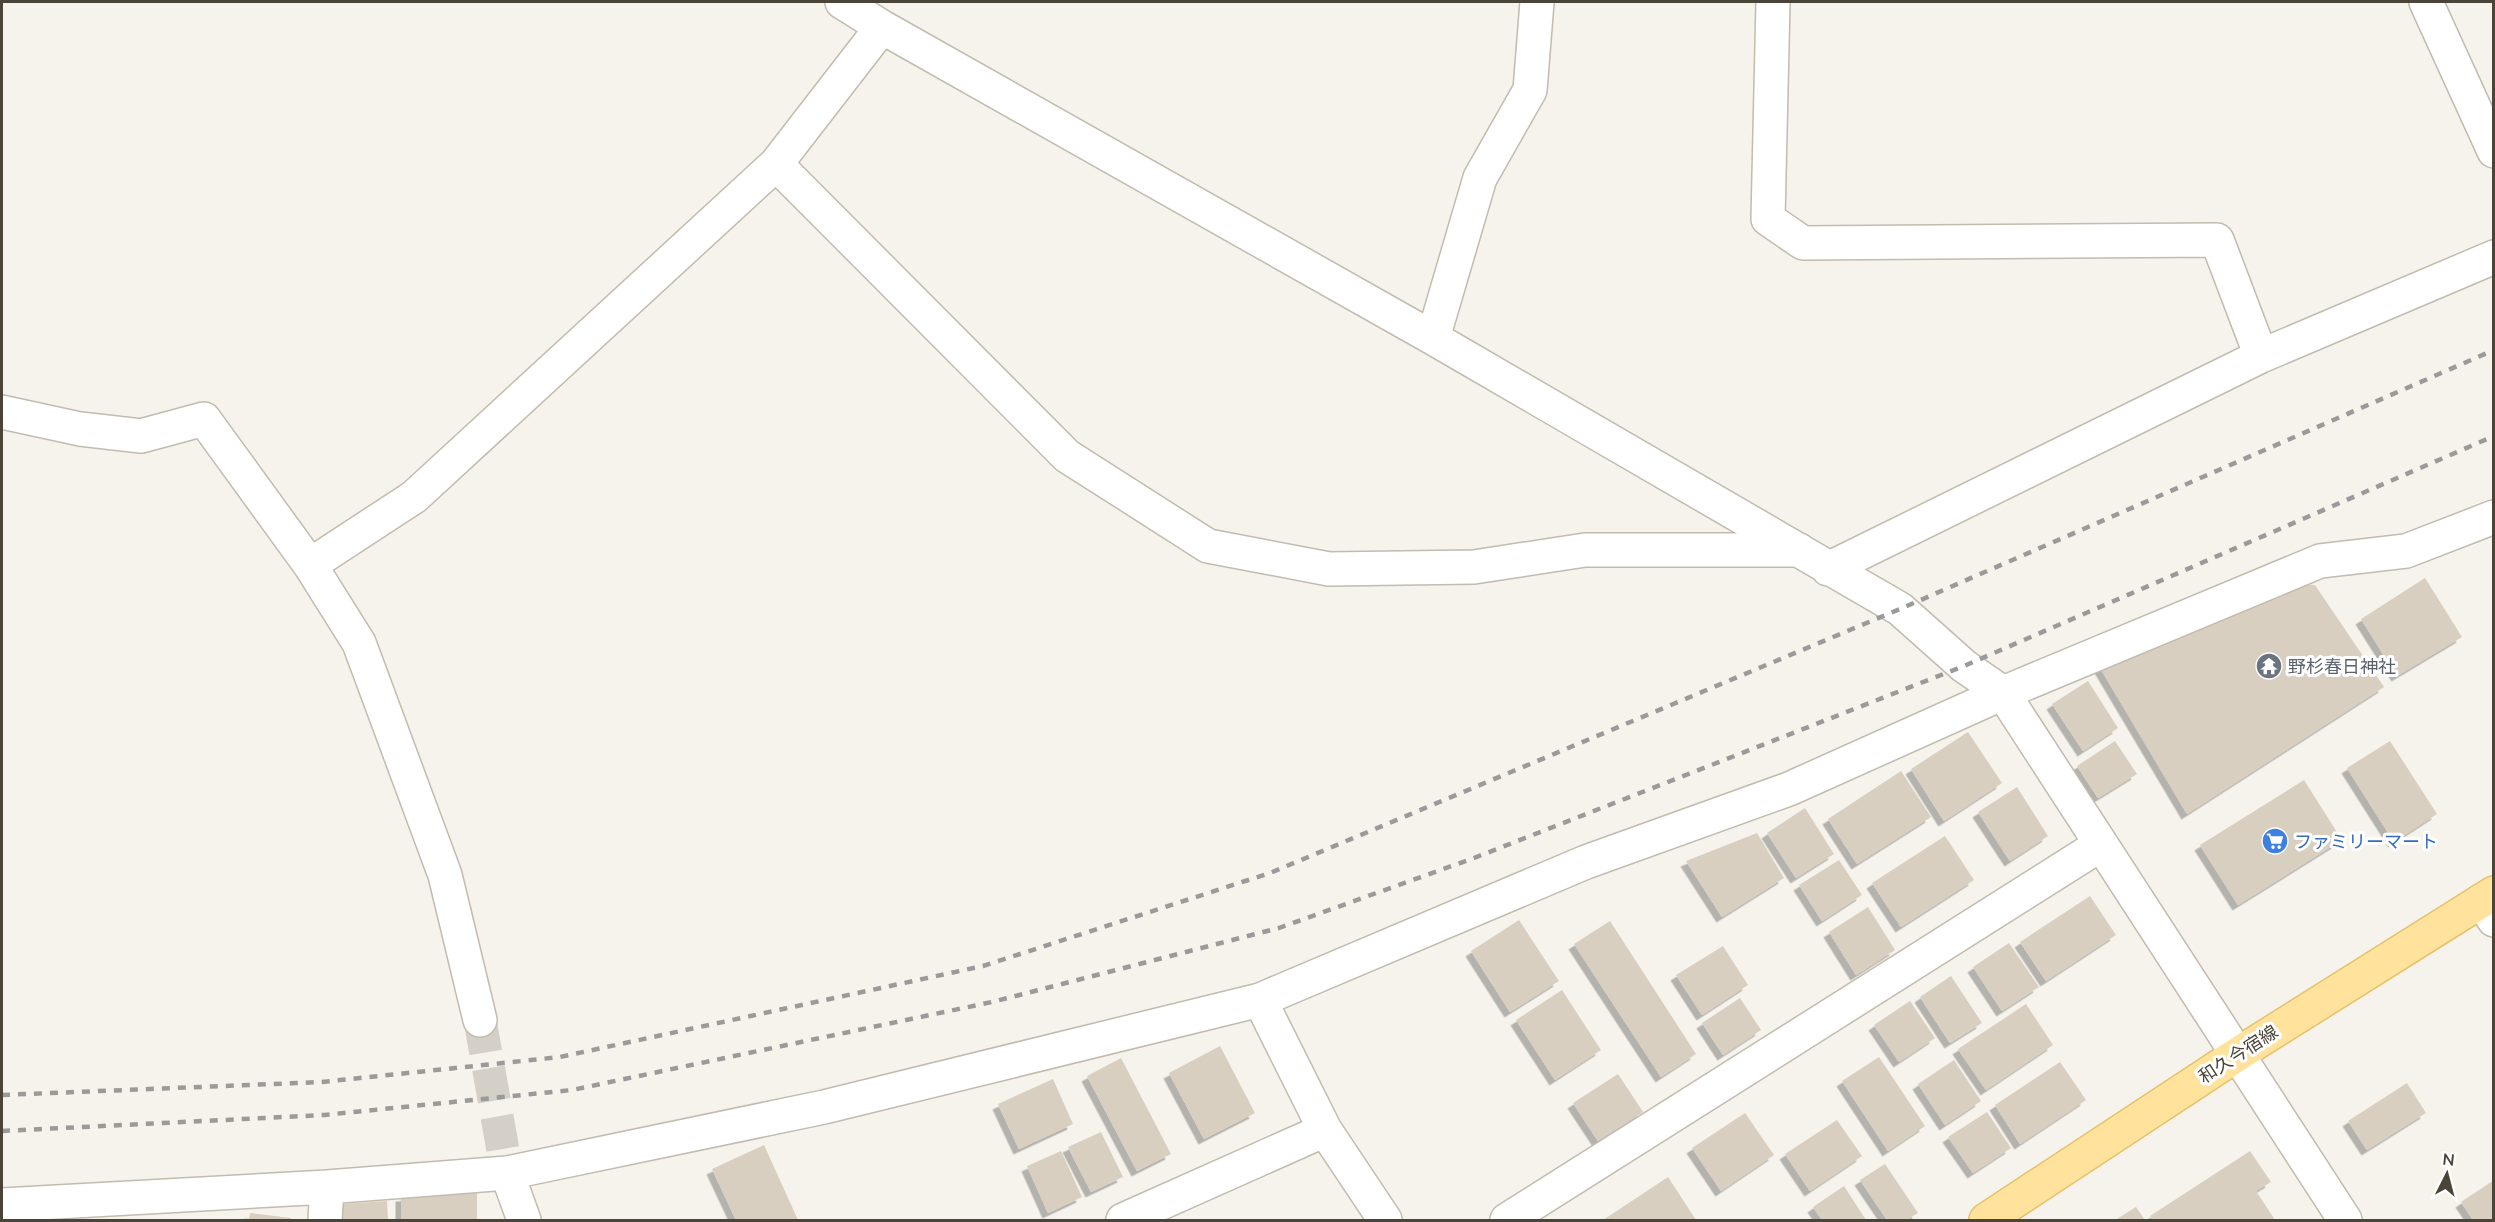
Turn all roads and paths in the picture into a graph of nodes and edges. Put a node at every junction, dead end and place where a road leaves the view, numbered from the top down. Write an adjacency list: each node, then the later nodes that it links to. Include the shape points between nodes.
1 (842, 2): 5 (street)
2 (1537, 2): 9 (street, via 1530,90 1480,178)
3 (1773, 2): 10 (street, via 1768,219 1803,243 2217,240)
4 (2427, 2): 6 (street)
5 (882, 27): 7 (street); 9 (street)
6 (2493, 151)
7 (776, 164): 13 (street, via 1066,456 1208,546 1329,569 1474,567 1585,550); 14 (street, via 414,496)
8 (2493, 257): 10 (street)
9 (1432, 338): 13 (street)
10 (2260, 356): 15 (street)
11 (2, 412): 14 (street, via 80,429 141,436 204,419)
12 (2493, 517): 16 (street, via 2406,551 2320,561)
13 (1799, 550): 15 (street)
14 (310, 565): 20 (street, via 360,643 445,875)
15 (1828, 569): 16 (street, via 1900,609 1964,666)
16 (2003, 693): 17 (street); 19 (street, via 1789,789 1586,862)
17 (2100, 845): 21 (street); 30 (street)
18 (2489, 904): 21 (main road, 和久今宿線)
19 (1260, 1000): 22 (street); 23 (street, via 824,1107)
20 (480, 1020)
21 (2238, 1054): 31 (main road, 和久今宿線); 32 (street)
22 (1325, 1130): 28 (street); 29 (street)
23 (507, 1173): 24 (street); 27 (street)
24 (327, 1187): 25 (street); 26 (street)
25 (2, 1205)
26 (325, 1221)
27 (524, 1221)
28 (1123, 1221)
29 (1385, 1221)
30 (1507, 1221)
31 (1986, 1221)
32 (2345, 1221)

